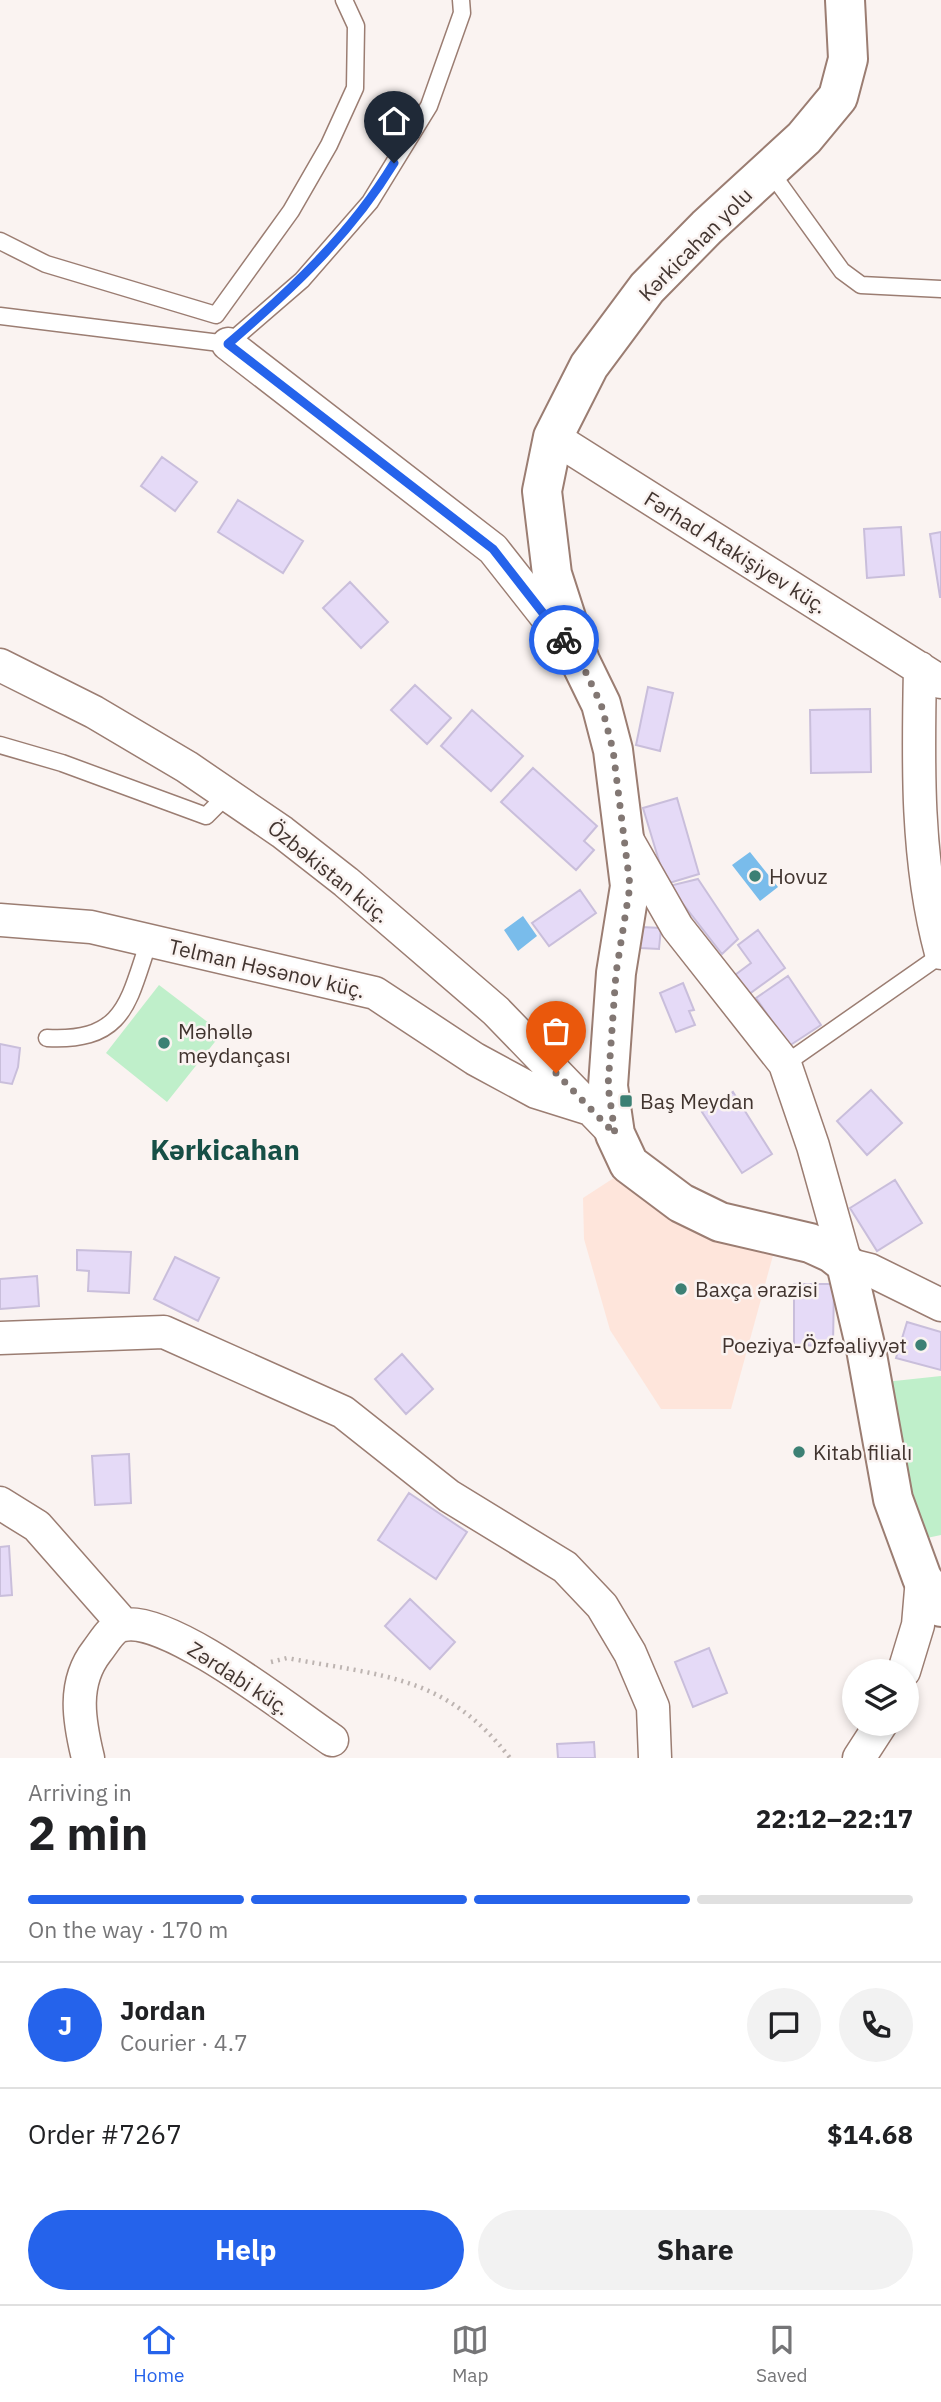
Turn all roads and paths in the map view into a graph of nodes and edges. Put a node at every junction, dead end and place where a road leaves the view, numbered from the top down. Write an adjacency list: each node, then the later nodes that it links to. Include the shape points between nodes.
1 (344, 0): 7 (lane, via 356,26 355,88 291,211)
2 (461, 0): 9 (lane, via 462,13 429,106 370,202 302,280)
3 (845, 0): 4 (street, Kərkicahan yolu, via 848,59 838,97)
4 (770, 171): 6 (lane, via 842,271 861,285); 10 (street, Kərkicahan yolu, via 647,288 589,366)
5 (0, 240): 7 (lane, via 46,264)
6 (941, 289)
7 (216, 315): 9 (lane)
8 (0, 316): 9 (lane)
9 (228, 344): 11 (street, via 493,549)
10 (554, 437): 11 (street, Kərkicahan yolu, via 542,491 552,574); 13 (street, Fərhad Atakişiyev küç.)
11 (580, 660): 16 (street, Kərkicahan yolu, via 601,704 613,750)
12 (0, 666): 15 (street, Özbəkistan küç., via 94,712)
13 (930, 675): 19 (street, Fərhad Atakişiyev küç., via 918,774 932,918)
14 (0, 745): 15 (lane, via 206,816 217,805)
15 (217, 787): 22 (street, Özbəkistan küç., via 346,882 496,1011)
16 (622, 831): 21 (street, via 677,927); 22 (street, Kərkicahan yolu, via 630,886 616,973)
17 (0, 920): 18 (street, Telman Həsənov küç., via 91,927)
18 (149, 941): 20 (lane, via 125,1010 106,1026 75,1040); 22 (street, Telman Həsənov küç., via 375,993 499,1073)
19 (941, 954): 21 (lane)
20 (47, 1038)
21 (785, 1065): 23 (street)
22 (602, 1121): 23 (street, Kərkicahan yolu, via 629,1164 681,1203 720,1222 810,1243)
23 (846, 1264): 24 (street, via 870,1270); 27 (street, via 893,1499)
24 (941, 1305)
25 (0, 1338): 35 (street, via 164,1332 343,1412 449,1496 565,1567 602,1606 630,1653 653,1707)
26 (0, 1503): 28 (street, via 37,1525)
27 (931, 1592): 29 (street)
28 (124, 1625): 30 (street, Zərdabi küç., via 145,1627 178,1640); 33 (street, via 112,1632 94,1655 79,1688)
29 (908, 1659)
30 (232, 1670): 32 (street, Zərdabi küç.); 34 (path, via 287,1658 424,1687 474,1719)
31 (873, 1736): 36 (street)
32 (332, 1740)
33 (88, 1758)
34 (510, 1758)
35 (655, 1758)
36 (859, 1758)

